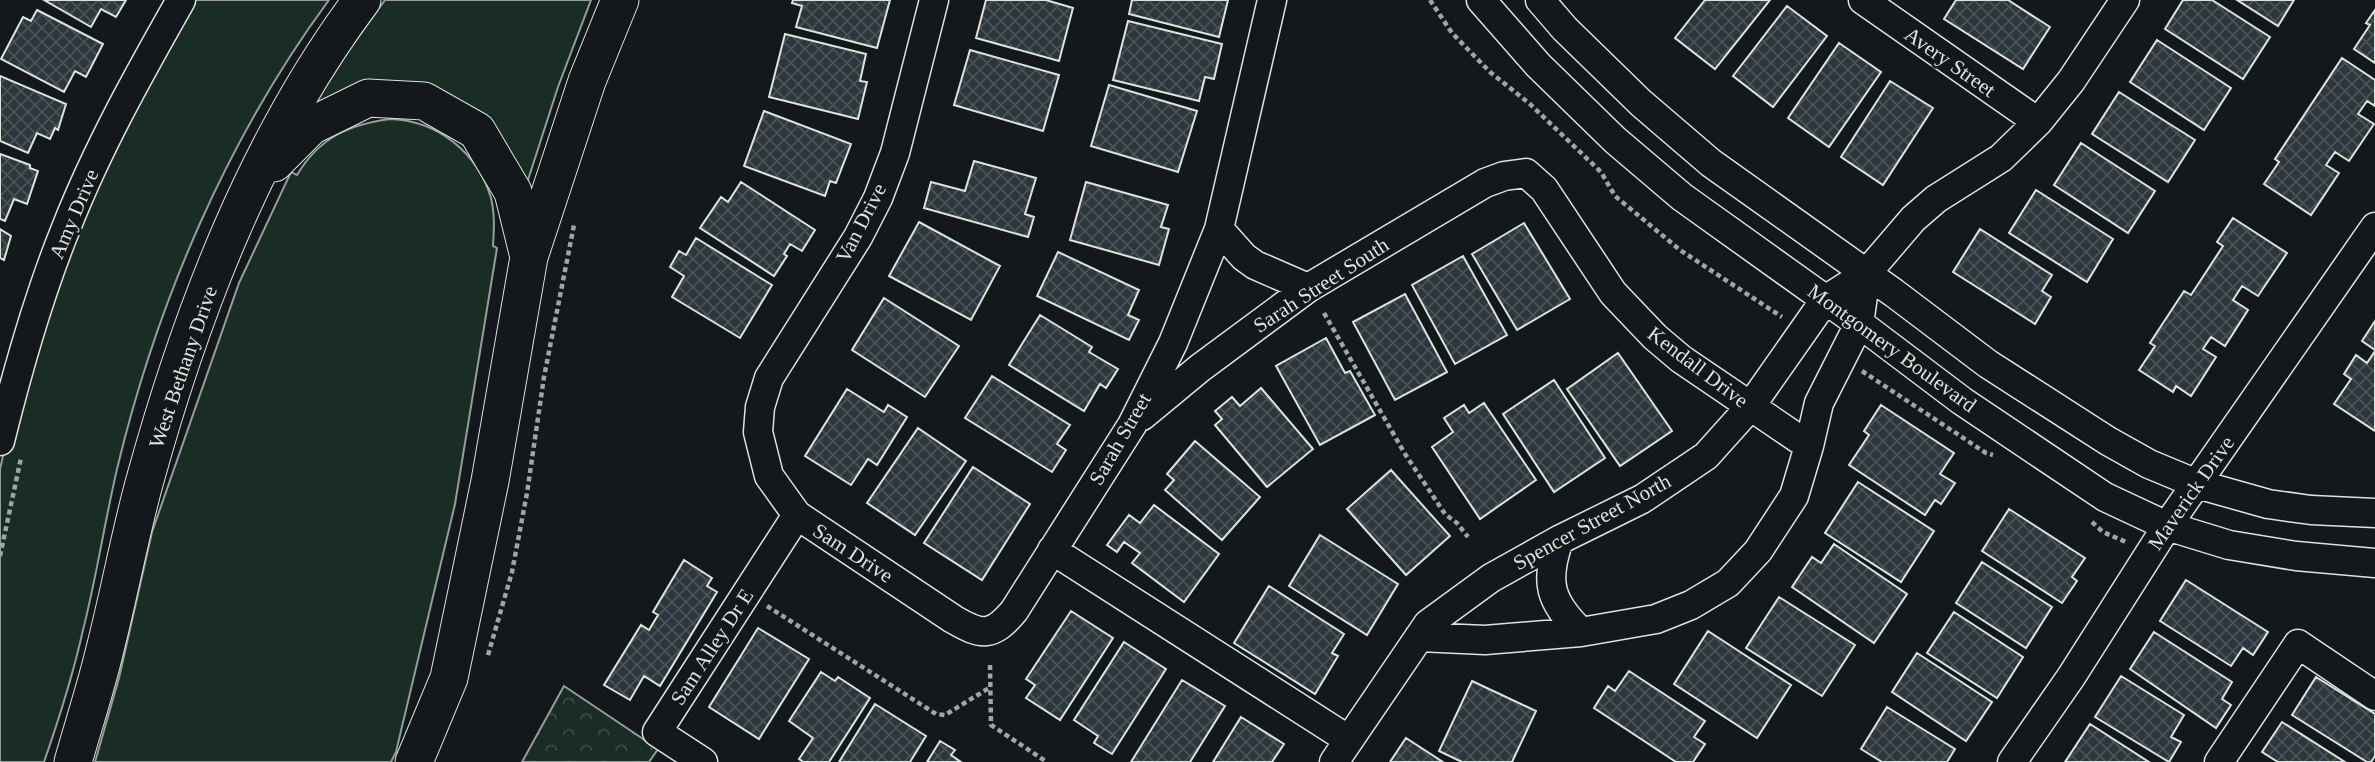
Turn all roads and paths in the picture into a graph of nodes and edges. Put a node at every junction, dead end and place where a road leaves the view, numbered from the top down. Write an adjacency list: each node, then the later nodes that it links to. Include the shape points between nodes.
1 (181, 0): 25 (street, Amy Drive, via 138,75 66,226 26,340)
2 (620, 0): 16 (main road, via 587,81)
3 (934, 0): 24 (street, Van Drive, via 895,153 878,198 769,378)
4 (1272, 0): 15 (street, Sarah Street)
5 (1481, 0): 19 (street, Montgomery Boulevard, via 1538,65 1615,140 1682,197)
6 (1539, 0): 17 (street, Montgomery Boulevard, via 1641,103 1701,154)
7 (1863, 0): 10 (street, Avery Street)
8 (2125, 0): 10 (street, Spencer Street North)
9 (346, 9): 12 (main road, West Bethany Drive)
10 (2038, 122): 17 (street, Spencer Street North, via 2001,158 1913,219)
11 (1525, 173): 18 (street, Sarah Street South, via 1485,183); 22 (street, Kendall Drive, via 1544,189 1634,317 1682,359)
12 (249, 188): 16 (main road, via 311,127 368,98 424,101 477,131 513,192); 45 (main road, West Bethany Drive, via 192,330 145,480 106,648)
13 (575, 221): 40 (path, via 512,572)
14 (2375, 227): 27 (street, Maverick Drive)
15 (1219, 229): 18 (street, via 1255,265); 23 (street, Sarah Street, via 1173,343)
16 (529, 257): 46 (main road, via 490,481 449,678)
17 (1866, 274): 19 (street, Spencer Street North); 21 (street); 27 (street, Montgomery Boulevard, via 1988,365 2149,464)
18 (1308, 288): 23 (street, Sarah Street South)
19 (1825, 300): 21 (street, Montgomery Boulevard); 22 (street, Spencer Street North)
20 (1324, 313): 31 (path, via 1405,454 1445,514)
21 (1859, 324): 26 (street, via 1819,402); 30 (street, Montgomery Boulevard, via 1962,401 2105,497)
22 (1750, 407): 26 (street, Kendall Drive); 32 (street, Spencer Street North, via 1706,456 1642,499)
23 (1132, 425): 33 (street, Sarah Street)
24 (758, 432): 29 (street, Sam Drive, via 769,476)
25 (11, 446): 34 (path)
26 (1809, 446): 38 (street, via 1794,496 1758,551 1728,583 1656,619)
27 (2197, 484): 28 (street, Montgomery Boulevard, via 2268,504); 30 (street, Maverick Drive)
28 (2375, 513)
29 (797, 515): 36 (street, Sam Alley Dr E); 37 (street, Sam Drive, via 962,624)
30 (2167, 526): 35 (street, Montgomery Boulevard, via 2229,545); 49 (street, Maverick Drive)
31 (1468, 537)
32 (1559, 540): 38 (street, via 1550,565 1551,591 1563,614); 39 (street, Spencer Street North, via 1491,578 1428,624)
33 (1052, 550): 37 (street, Sarah Street, via 1014,611); 44 (street)
34 (0, 556)
35 (2375, 563)
36 (747, 593): 42 (path, via 936,714 945,715); 47 (street, Sam Alley Dr E, via 657,732)
37 (991, 631)
38 (1581, 632): 39 (street, via 1485,640)
39 (1419, 636): 44 (street, Spencer Street North)
40 (487, 657)
41 (990, 664): 42 (path)
42 (989, 688): 48 (path, via 992,725)
43 (2375, 696): 50 (street, via 2298,644)
44 (1341, 751)
45 (73, 762)
46 (414, 762)
47 (703, 762)
48 (1047, 762)
49 (2012, 762)
50 (2219, 762)

